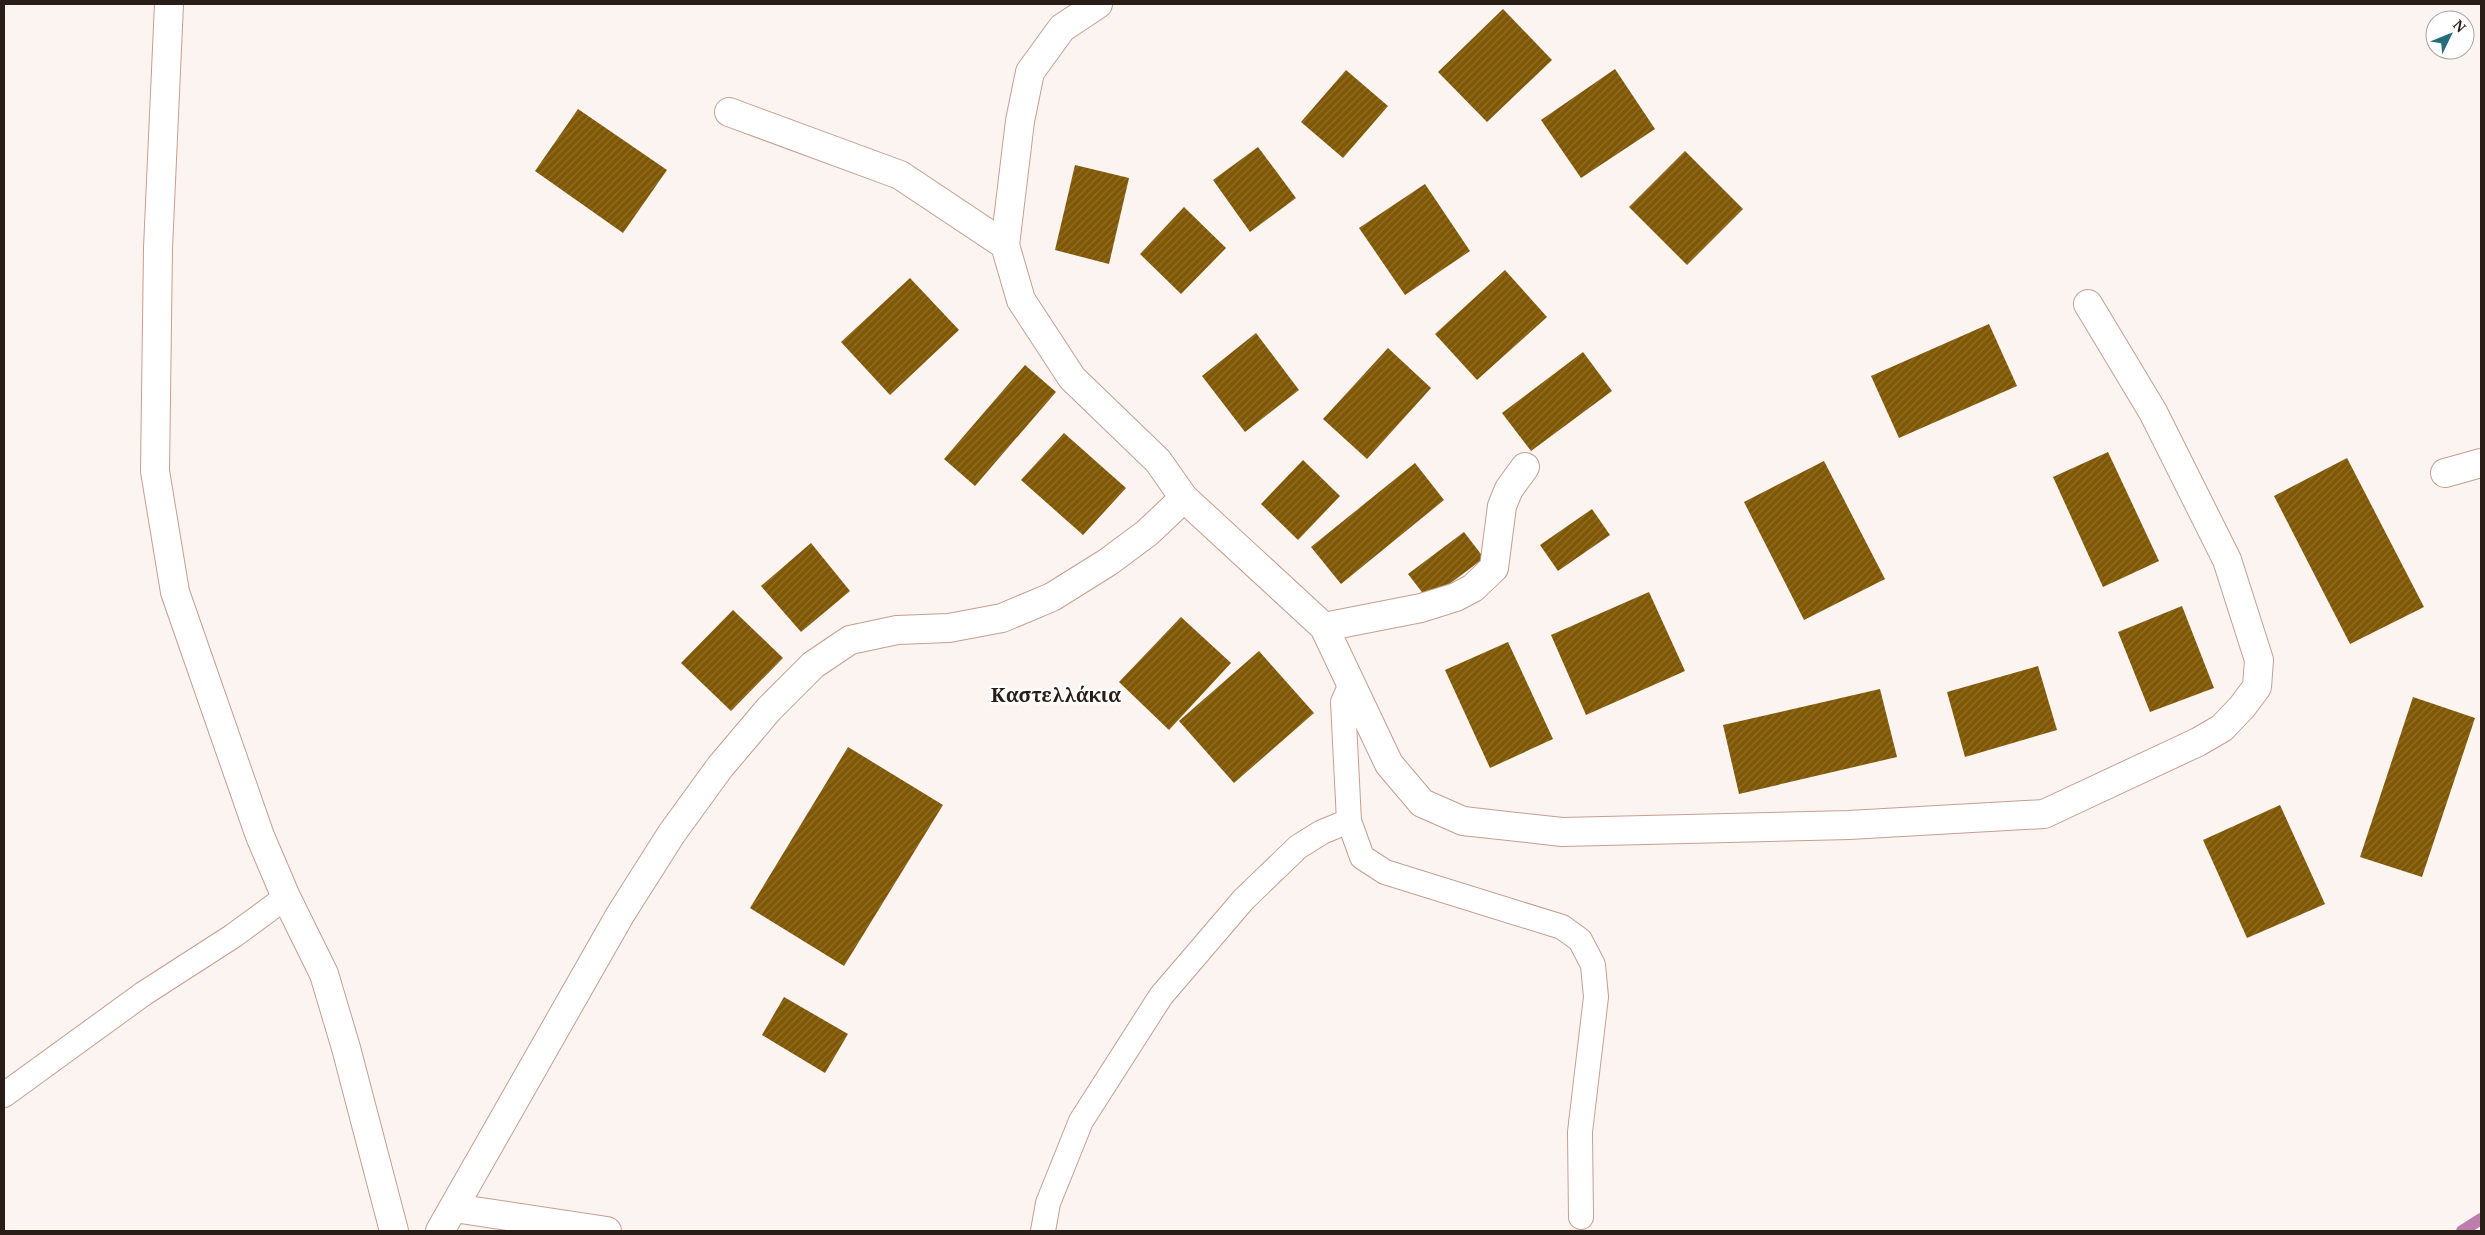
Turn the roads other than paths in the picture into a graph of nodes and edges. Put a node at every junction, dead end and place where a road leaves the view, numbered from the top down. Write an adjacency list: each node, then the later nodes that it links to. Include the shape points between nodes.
1 (169, 4): 13 (street, via 158,248 155,471 175,592 260,836)
2 (1098, 4): 4 (street, via 1062,28 1030,72 1020,121)
3 (728, 112): 4 (street, via 900,174)
4 (1005, 246): 9 (street, via 1021,300 1072,378 1158,461)
5 (2088, 304): 11 (street, via 2153,412 2227,560 2259,660 2257,687 2242,708 2222,728 2198,742 2044,814 1849,825 1562,832 1463,821 1422,804 1389,764)
6 (2481, 463): 8 (street)
7 (1525, 467): 10 (street, via 1509,489 1502,506 1494,568 1473,588 1421,608)
8 (2446, 473)
9 (1184, 498): 10 (street); 16 (street, via 1147,533 1052,597 1002,618 949,628 897,630 850,640 813,666 769,709 720,767 672,833 620,915)
10 (1324, 627): 11 (street)
11 (1351, 684): 12 (lane, via 1343,702)
12 (1350, 821): 15 (lane, via 1362,857 1385,872 1554,924 1580,940 1593,965 1596,997 1580,1132); 19 (lane, via 1322,832 1298,847 1244,899 1161,996 1081,1121 1048,1203)
13 (286, 897): 14 (lane, via 233,936 143,994); 17 (street, via 324,974)
14 (4, 1095)
15 (1581, 1217)
16 (447, 1220): 18 (street)
17 (394, 1231)
18 (607, 1231)
19 (1043, 1231)

